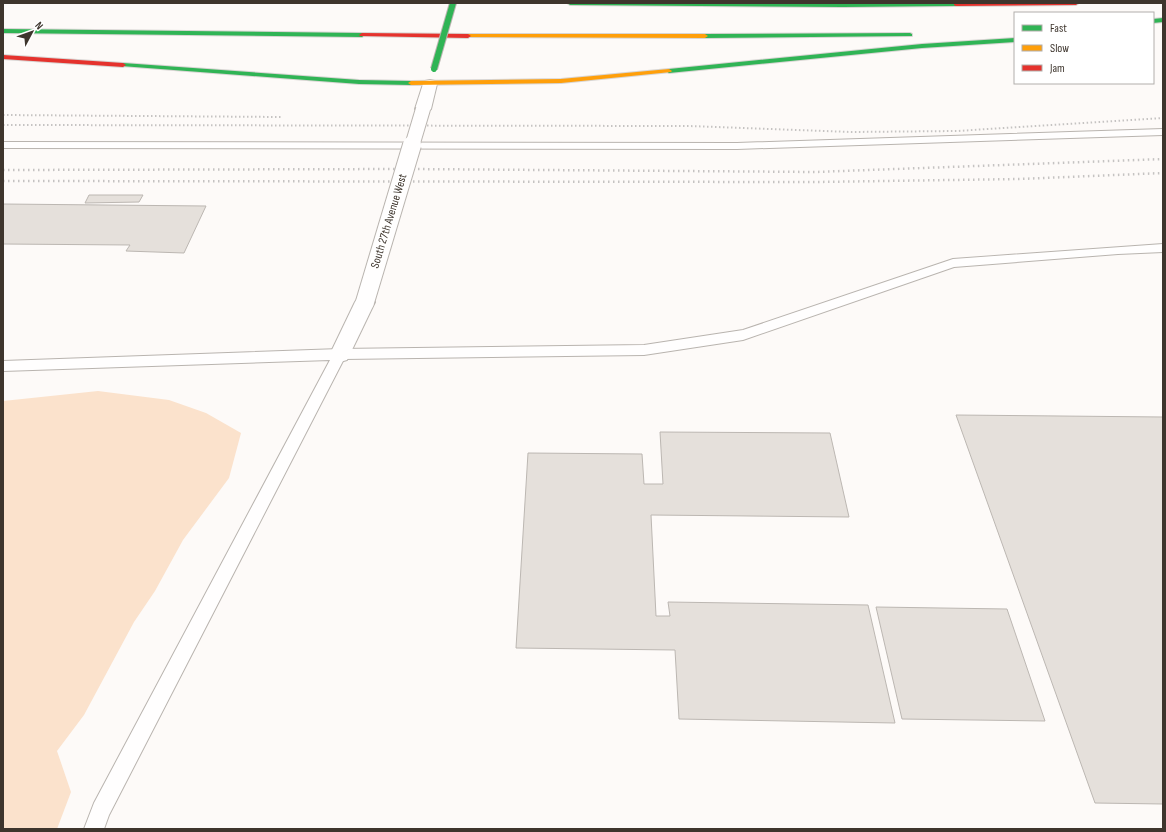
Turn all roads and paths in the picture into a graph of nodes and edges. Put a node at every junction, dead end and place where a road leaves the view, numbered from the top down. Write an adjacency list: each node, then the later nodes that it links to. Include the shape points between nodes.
1 (453, 3): 12 (main road, bridge)
2 (570, 3): 5 (main road)
3 (1023, 3): 5 (main road)
4 (1076, 3): 5 (main road)
5 (1038, 4)
6 (3, 31): 9 (main road, via 590,37)
7 (1014, 31): 8 (main road)
8 (976, 33)
9 (921, 34)
10 (1014, 40): 13 (main road, via 922,46 561,81)
11 (3, 57): 13 (main road, via 359,82)
12 (434, 69)
13 (430, 84): 17 (street, South 27th Avenue West, bridge, via 364,302)
14 (1163, 132): 15 (lane, via 737,146)
15 (3, 145)
16 (1163, 248): 17 (lane, via 953,263 743,335 644,350)
17 (340, 354): 18 (lane); 19 (lane, via 105,803)
18 (3, 366)
19 (94, 829)

